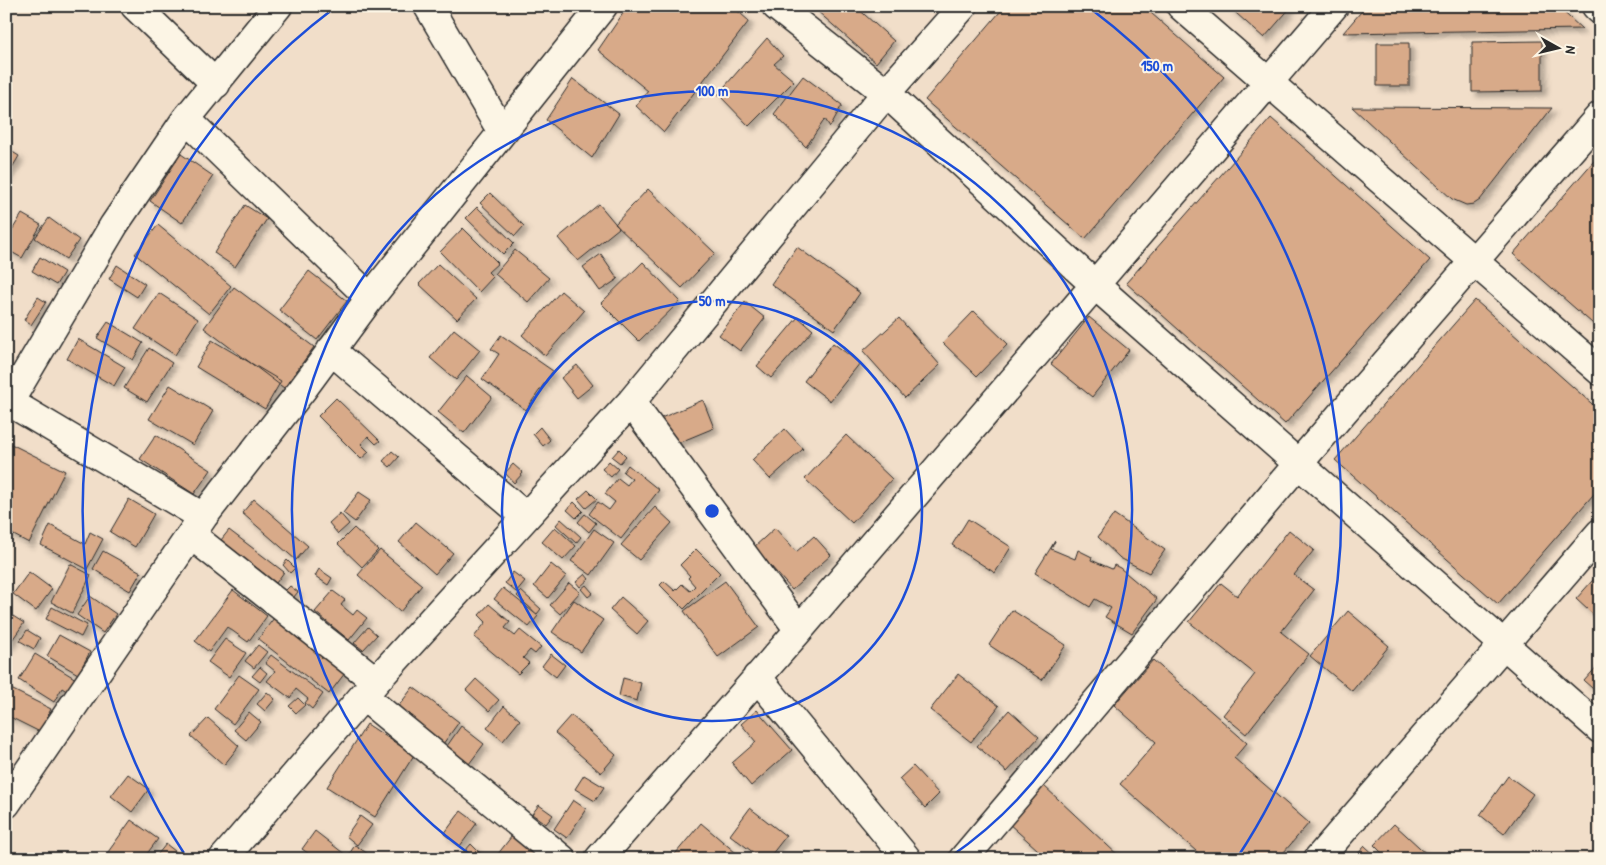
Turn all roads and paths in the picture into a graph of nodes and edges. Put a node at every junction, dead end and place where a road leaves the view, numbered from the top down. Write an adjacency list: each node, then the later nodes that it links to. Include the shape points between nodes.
1 (135, 6): 12 (street)
2 (278, 6): 12 (street)
3 (428, 6): 16 (street)
4 (603, 6): 16 (street)
5 (776, 6): 13 (street)
6 (963, 6): 13 (street)
7 (1182, 6): 11 (street)
8 (1334, 6): 11 (street)
9 (1596, 6): 10 (street)
10 (1600, 10)
11 (1268, 82): 17 (street); 18 (street)
12 (216, 84): 15 (street)
13 (886, 93): 18 (street); 22 (street)
14 (1600, 116): 17 (street)
15 (186, 120): 19 (street); 23 (street, via 114,225)
16 (502, 132): 19 (street)
17 (1474, 261): 21 (street); 24 (street)
18 (1095, 285): 24 (street); 28 (street)
19 (370, 298): 20 (street)
20 (331, 350): 25 (street); 26 (street)
21 (1600, 371)
22 (631, 402): 25 (street); 28 (street)
23 (7, 403): 26 (street)
24 (1298, 464): 29 (street); 38 (street)
25 (526, 517): 31 (street)
26 (197, 526): 31 (street); 33 (street)
27 (1600, 533): 29 (street)
28 (799, 630): 30 (street)
29 (1504, 644): 32 (street); 39 (street)
30 (757, 677): 36 (street); 37 (street)
31 (370, 688): 34 (street); 35 (street)
32 (1600, 729)
33 (6, 804)
34 (223, 859)
35 (562, 859)
36 (599, 859)
37 (908, 859)
38 (964, 859)
39 (1318, 859)

